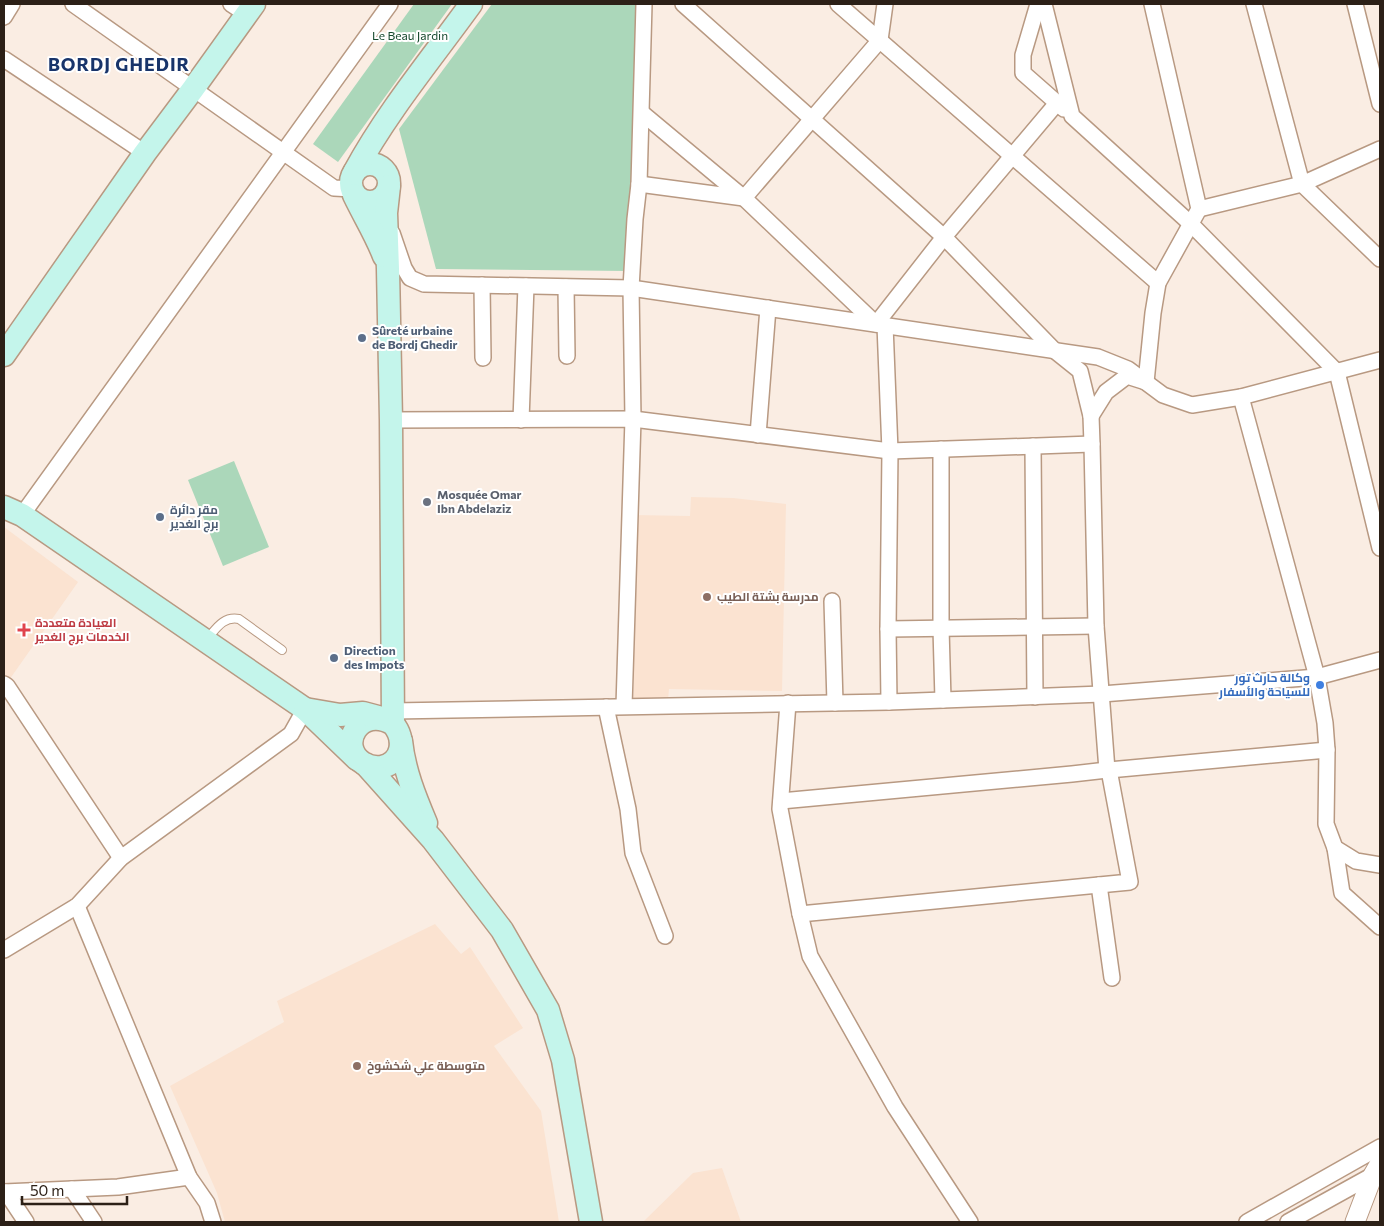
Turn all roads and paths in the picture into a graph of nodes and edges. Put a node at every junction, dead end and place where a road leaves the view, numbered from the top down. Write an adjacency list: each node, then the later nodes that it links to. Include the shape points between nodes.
1 (12, 4): 15 (street)
2 (73, 4): 18 (street)
3 (390, 4): 26 (street)
4 (471, 4): 23 (main road)
5 (644, 4): 21 (street)
6 (683, 4): 24 (street)
7 (838, 4): 16 (street)
8 (886, 4): 16 (street)
9 (1038, 4): 19 (street, via 1023,55 1023,73)
10 (1044, 4): 22 (street)
11 (1152, 4): 34 (street)
12 (1254, 4): 31 (street)
13 (1355, 4): 20 (street)
14 (244, 7): 18 (main road)
15 (4, 17)
16 (880, 40): 24 (street); 28 (street)
17 (4, 60): 27 (street)
18 (193, 89): 26 (street); 27 (main road)
19 (1057, 103): 22 (street); 28 (street)
20 (1380, 104)
21 (642, 113): 30 (street); 33 (street)
22 (1072, 116): 36 (street)
23 (388, 118): 29 (main road, via 384,139); 32 (main road, via 365,153)
24 (812, 120): 33 (street); 37 (street)
25 (1380, 149): 31 (street)
26 (283, 152): 32 (street, via 334,188); 64 (street)
27 (145, 153): 48 (main road)
28 (1013, 156): 37 (street); 40 (street)
29 (387, 179): 32 (main road, via 382,169 365,165); 32 (main road, via 387,192 372,203 359,200); 35 (main road)
30 (640, 184): 33 (street); 44 (street)
31 (1302, 184): 34 (street); 38 (street)
32 (354, 185): 39 (main road, via 363,215 379,241)
33 (744, 198): 46 (street)
34 (1199, 209): 36 (street)
35 (386, 214): 39 (main road); 41 (street, via 410,278 424,284)
36 (1191, 224): 40 (street); 52 (street)
37 (944, 237): 46 (street); 47 (street)
38 (1380, 259)
39 (388, 269): 57 (main road)
40 (1158, 283): 53 (street)
41 (482, 286): 42 (street); 50 (street)
42 (526, 286): 43 (street); 58 (street)
43 (566, 287): 44 (street); 49 (street)
44 (631, 288): 45 (street); 56 (street)
45 (768, 308): 46 (street); 59 (street)
46 (881, 324): 47 (street); 63 (street)
47 (1056, 351): 53 (street, via 1098,357 1128,369); 55 (street, via 1080,371)
48 (4, 354)
49 (568, 356)
50 (483, 358)
51 (1380, 360): 52 (street)
52 (1337, 372): 54 (street); 65 (street)
53 (1146, 382): 54 (street, via 1163,395 1192,405); 55 (street, via 1127,376 1106,392)
54 (1241, 397): 74 (street)
55 (1091, 416): 60 (street)
56 (633, 419): 58 (street); 59 (street); 82 (street)
57 (391, 420): 58 (street); 85 (main road)
58 (521, 420)
59 (758, 435): 63 (street)
60 (1092, 444): 61 (street); 67 (street)
61 (1033, 446): 62 (street); 68 (street)
62 (941, 449): 63 (street); 69 (street)
63 (890, 451): 70 (street)
64 (13, 511): 71 (main road)
65 (1380, 548)
66 (832, 601): 81 (street)
67 (1096, 626): 68 (street); 76 (street)
68 (1034, 627): 69 (street); 77 (street)
69 (941, 628): 70 (street); 78 (street)
70 (888, 629): 79 (street)
71 (205, 640): 72 (lane, via 231,617); 84 (main road)
72 (282, 650)
73 (1380, 660): 74 (street)
74 (1317, 677): 76 (street); 86 (street)
75 (4, 684): 92 (street)
76 (1102, 694): 77 (street); 88 (street)
77 (1035, 697): 78 (street)
78 (943, 700): 79 (street)
79 (889, 702): 81 (street)
80 (788, 703): 81 (street); 82 (street); 89 (street)
81 (835, 703)
82 (624, 706): 83 (street)
83 (606, 707): 85 (street); 98 (street, via 628,810 633,853)
84 (305, 709): 85 (main road, via 340,715 362,713); 87 (main road); 92 (street, via 291,734)
85 (392, 724): 87 (main road, via 400,748 398,755 387,765 373,767); 87 (main road, via 371,719 358,726 352,748); 90 (main road, via 414,795)
86 (1327, 750): 88 (street); 91 (street, via 1326,824)
87 (363, 763): 90 (main road)
88 (1108, 770): 89 (street); 94 (street, via 1130,882)
89 (781, 801): 96 (street)
90 (433, 840): 106 (main road, via 502,930 548,1010 563,1060)
91 (1335, 848): 93 (street, via 1356,861); 97 (street, via 1342,892)
92 (121, 858): 95 (street)
93 (1380, 865)
94 (1099, 885): 96 (street); 100 (street)
95 (76, 906): 99 (street); 103 (street)
96 (800, 914): 110 (street, via 810,956 895,1107)
97 (1380, 927)
98 (665, 936)
99 (4, 950)
100 (1112, 978)
101 (1380, 1147): 111 (street)
102 (1378, 1170): 112 (street); 113 (street)
103 (189, 1177): 104 (street, via 118,1187); 109 (street, via 207,1203)
104 (72, 1189): 105 (street); 108 (street)
105 (5, 1192): 107 (street)
106 (592, 1221)
107 (26, 1222)
108 (94, 1222)
109 (213, 1222)
110 (970, 1222)
111 (1247, 1222)
112 (1288, 1222)
113 (1355, 1222)

